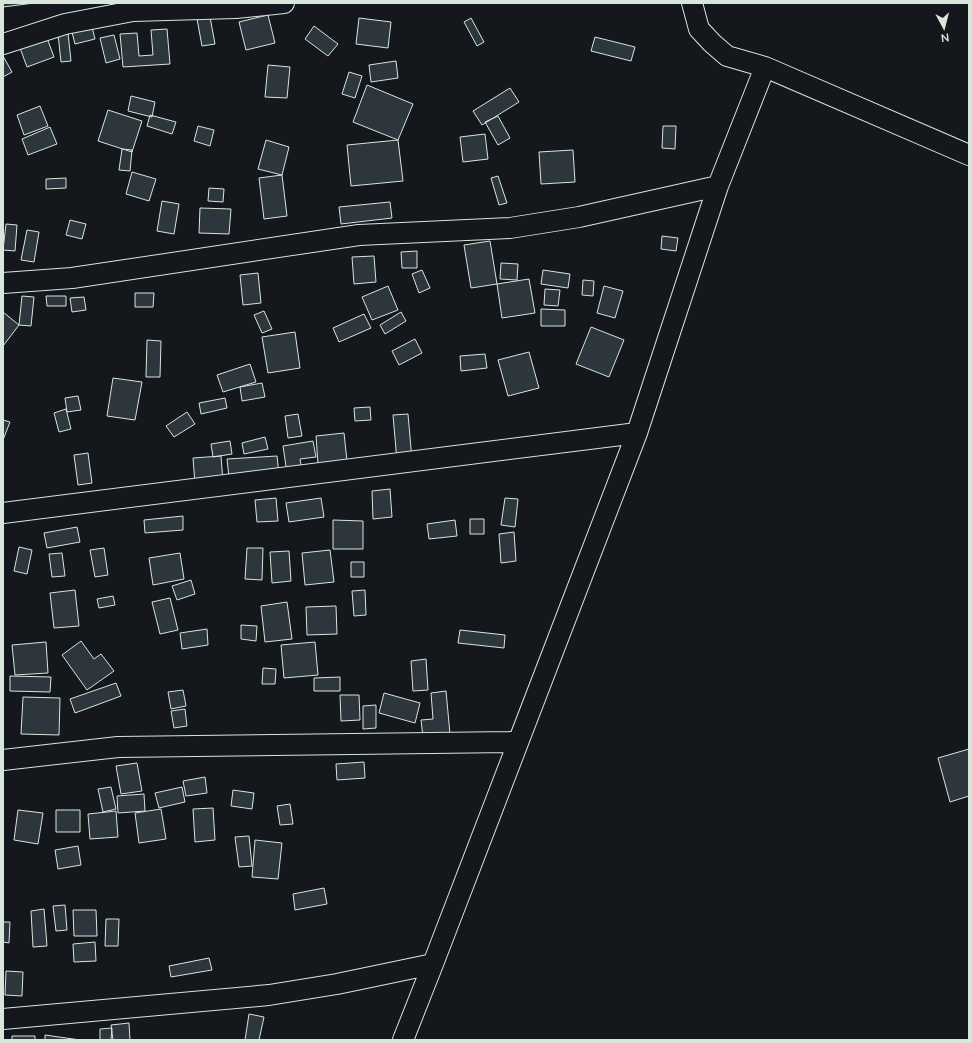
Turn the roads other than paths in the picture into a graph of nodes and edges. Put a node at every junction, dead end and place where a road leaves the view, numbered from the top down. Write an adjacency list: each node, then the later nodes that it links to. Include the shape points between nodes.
1 (284, 3): 3 (street, via 236,8 133,11 65,24)
2 (692, 3): 4 (street, via 699,29 712,43 727,56)
3 (3, 44)
4 (765, 67): 5 (street); 6 (street)
5 (969, 155)
6 (718, 186): 7 (street, via 579,217 510,228 358,235 72,278); 8 (street)
7 (3, 283)
8 (637, 433): 9 (street); 10 (street)
9 (3, 513)
10 (518, 742): 11 (street, via 118,746); 12 (street)
11 (3, 760)
12 (433, 964): 13 (street, via 337,984 269,994); 14 (street)
13 (3, 1019)
14 (403, 1040)

